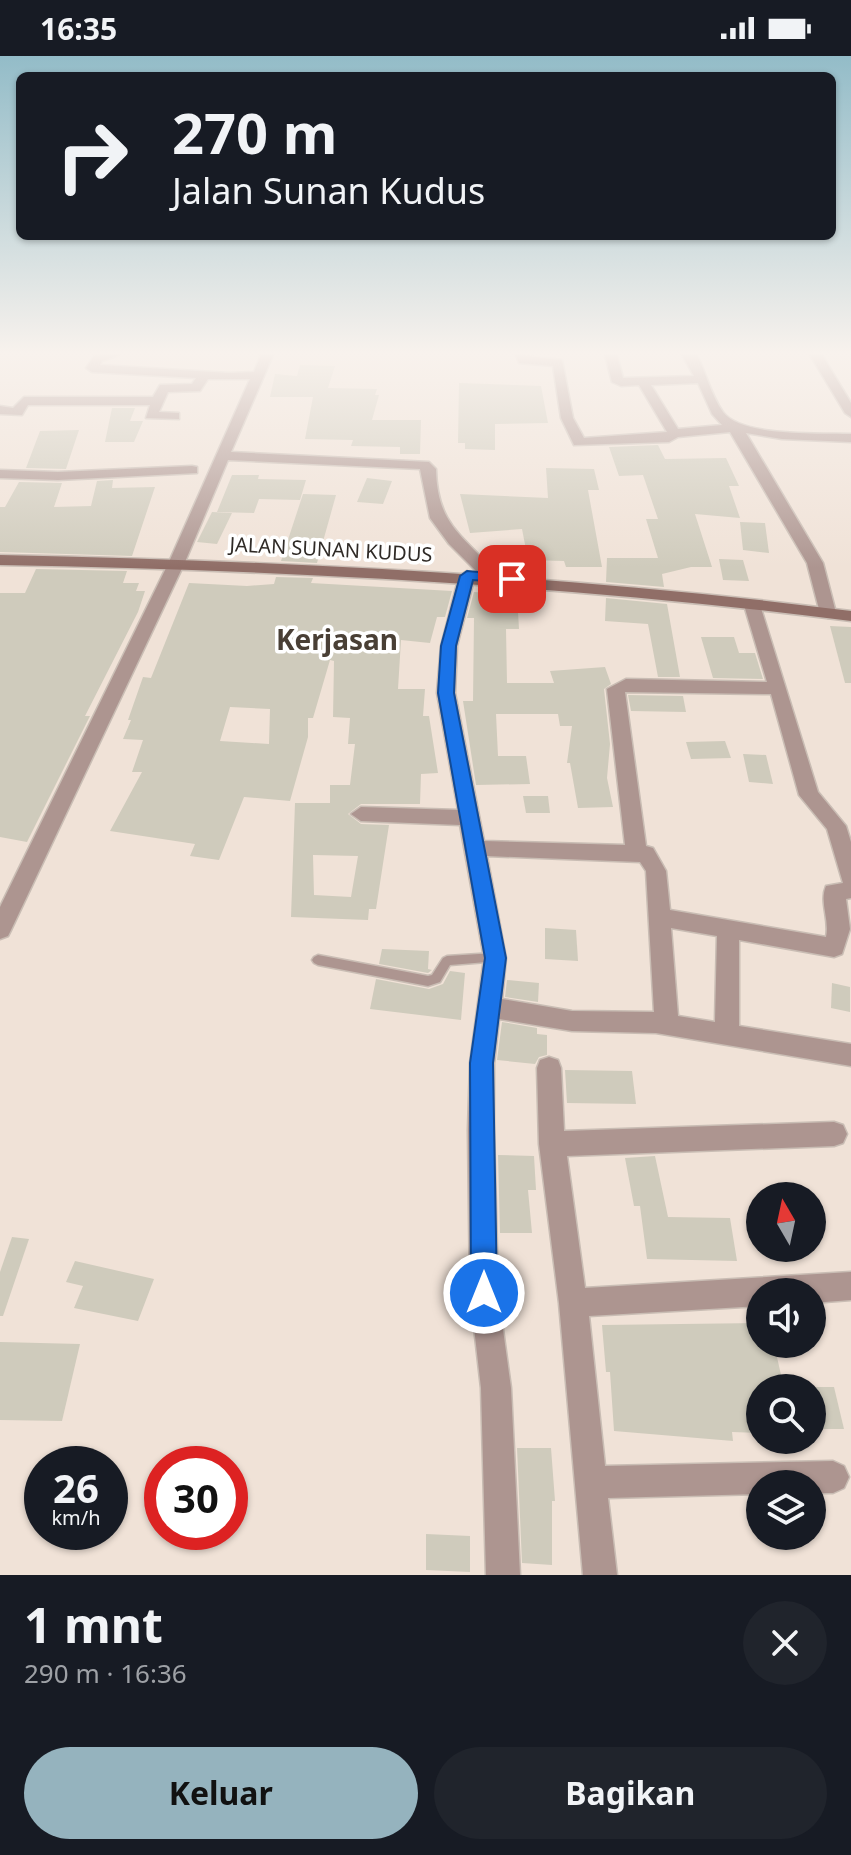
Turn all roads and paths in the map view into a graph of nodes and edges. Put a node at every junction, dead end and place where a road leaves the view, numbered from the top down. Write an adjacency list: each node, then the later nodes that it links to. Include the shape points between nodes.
1 (238, 426): 8 (street)
2 (570, 426): 6 (street, via 576,441 669,438)
3 (670, 426): 6 (street)
4 (732, 426): 5 (street)
5 (735, 428): 6 (street); 7 (street); 15 (street, via 815,563)
6 (674, 433)
7 (851, 438)
8 (226, 456): 12 (street); 13 (street, via 424,465 429,469 432,512)
9 (192, 470): 10 (street)
10 (0, 474)
11 (0, 560): 12 (main road, JALAN SUNAN KUDUS)
12 (177, 562): 13 (main road, JALAN SUNAN KUDUS); 24 (street)
13 (479, 576): 14 (main road, JALAN SUNAN KUDUS); 19 (street, via 449,646 446,693)
14 (752, 605): 15 (main road, JALAN SUNAN KUDUS); 17 (street)
15 (828, 613): 16 (main road, JALAN SUNAN KUDUS)
16 (851, 616)
17 (778, 688): 21 (street, via 616,689); 22 (street, via 809,795 836,826)
18 (361, 814): 19 (street)
19 (471, 817): 20 (street)
20 (476, 848): 21 (street); 28 (street)
21 (636, 851): 25 (street, via 646,854 656,871)
22 (851, 877)
23 (851, 890): 26 (street, via 834,892 839,929 834,948)
24 (6, 905): 27 (street)
25 (659, 917): 26 (street); 31 (street, via 666,1017)
26 (728, 929): 32 (street)
27 (0, 930)
28 (495, 958): 29 (lane, via 447,961 436,979 428,981); 30 (street)
29 (318, 960)
30 (488, 1007): 31 (street, via 572,1021); 41 (street, via 481,1090 484,1293 496,1388)
31 (656, 1023): 32 (street)
32 (727, 1035): 33 (street)
33 (851, 1055)
34 (549, 1068): 36 (street)
35 (834, 1134): 36 (street)
36 (552, 1144): 38 (street)
37 (851, 1286): 38 (street)
38 (573, 1303): 40 (street)
39 (833, 1477): 40 (street)
40 (590, 1482): 42 (street)
41 (503, 1575)
42 (600, 1575)

